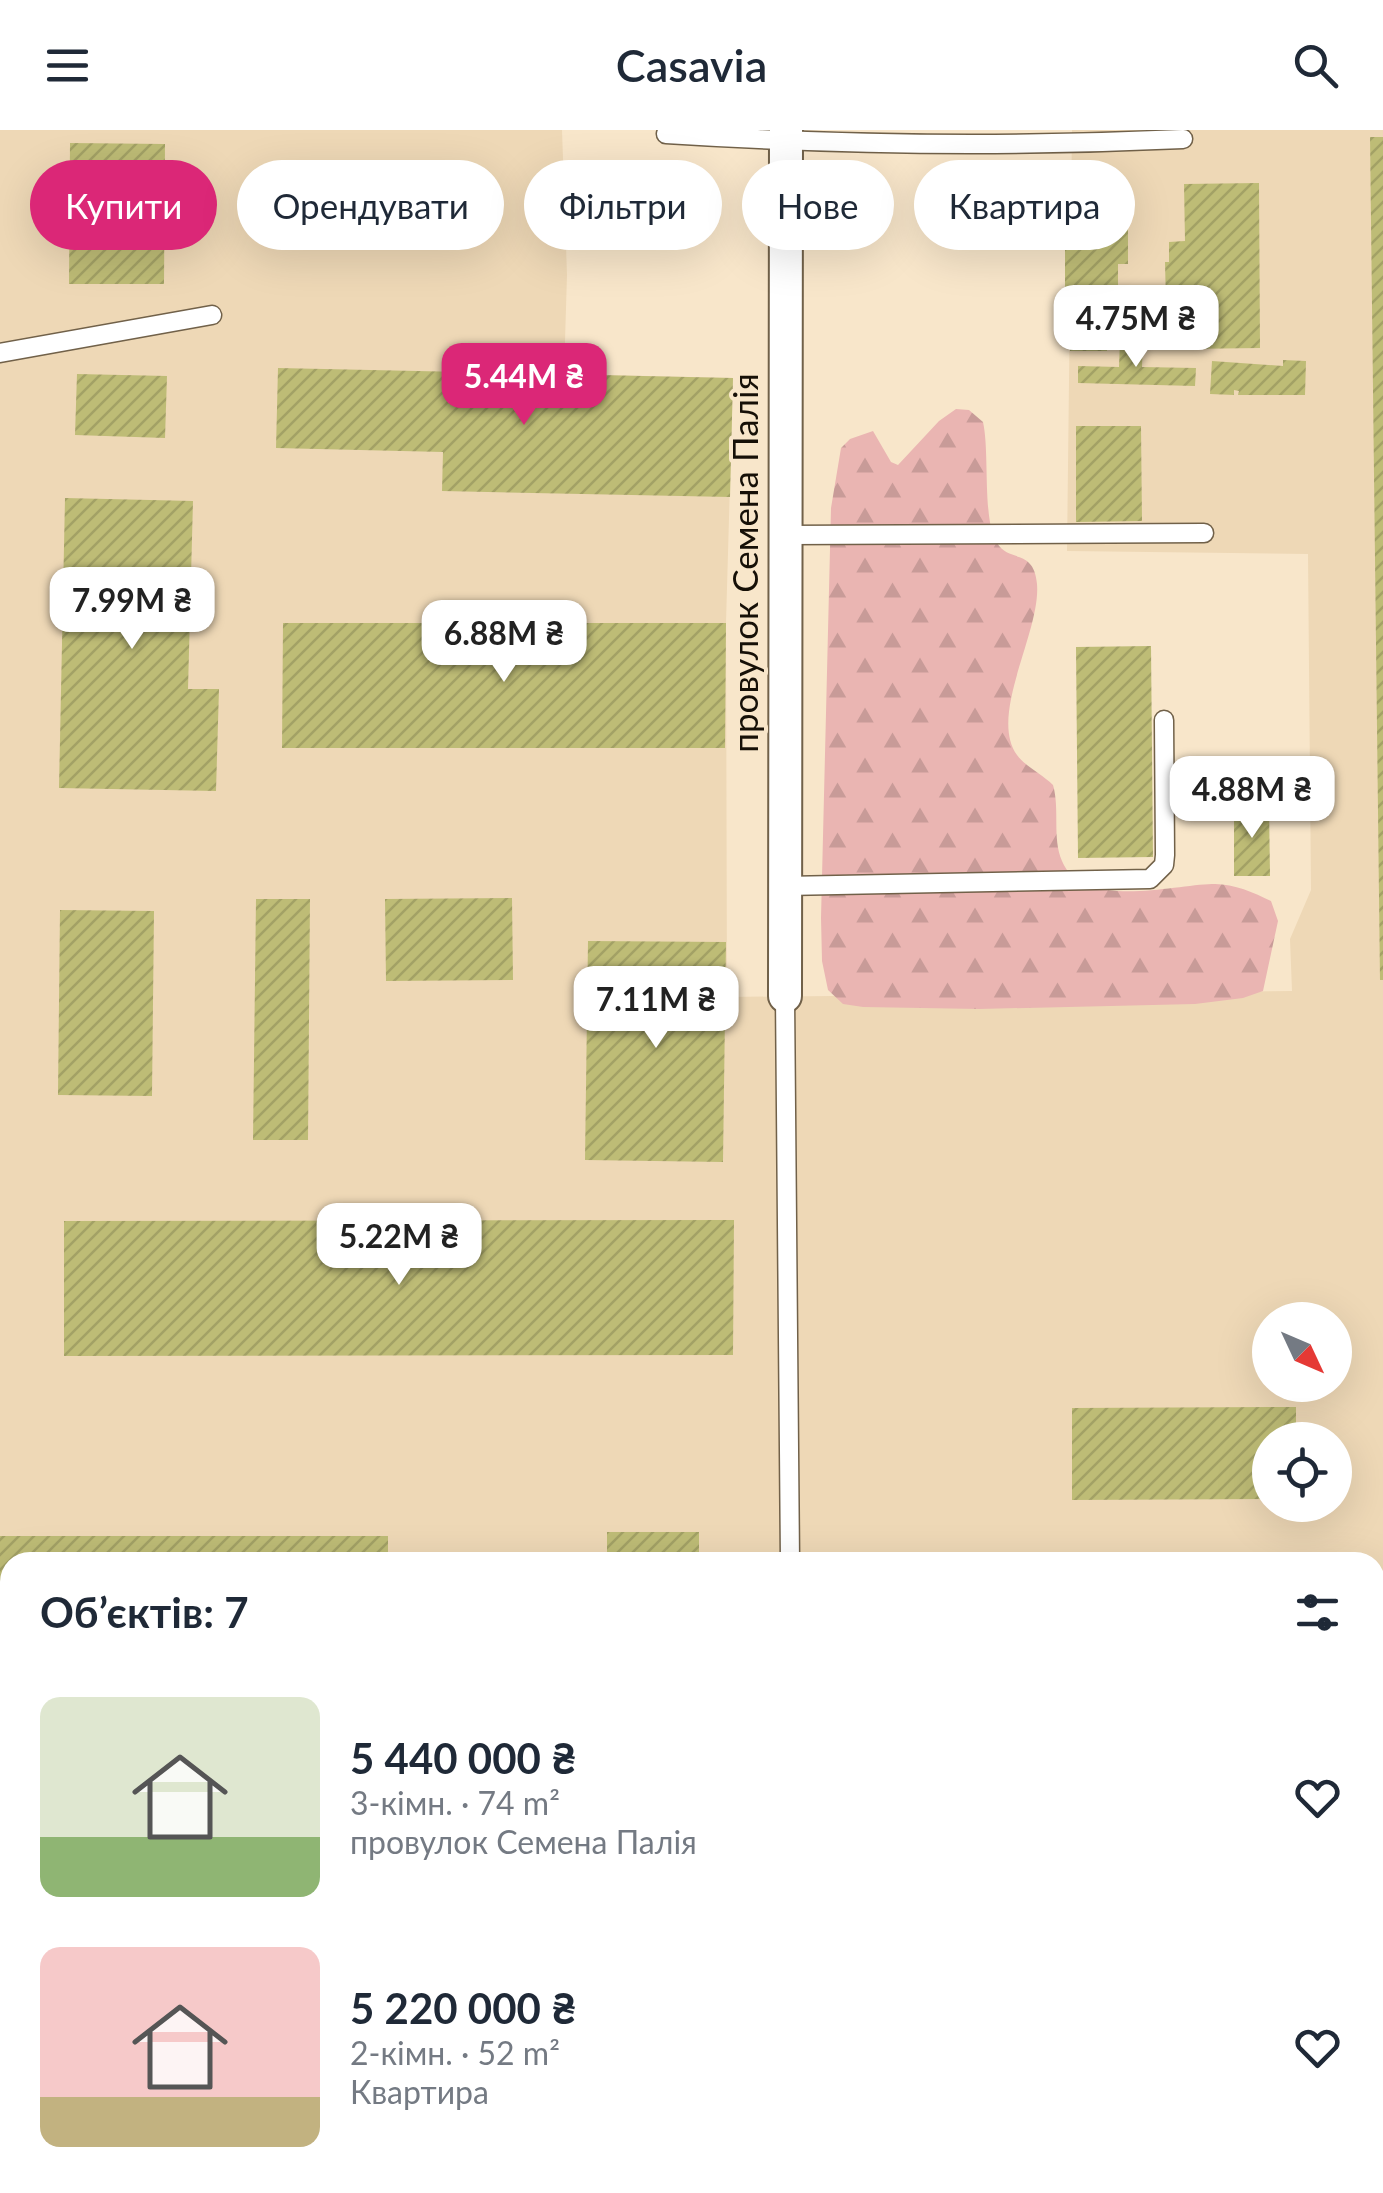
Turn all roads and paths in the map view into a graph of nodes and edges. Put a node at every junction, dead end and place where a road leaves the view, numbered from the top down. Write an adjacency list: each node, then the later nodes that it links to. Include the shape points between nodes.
1 (666, 134): 2 (lane)
2 (786, 136): 3 (lane, via 1058,145); 7 (street, провулок Семена Палія)
3 (1183, 139)
4 (212, 315): 5 (lane)
5 (0, 353)
6 (1204, 532): 7 (lane)
7 (787, 535): 9 (street, провулок Семена Палія)
8 (1164, 720): 9 (lane, via 1166,856 1150,880)
9 (785, 886): 10 (street, провулок Семена Палія)
10 (786, 996): 11 (lane)
11 (790, 1552)

